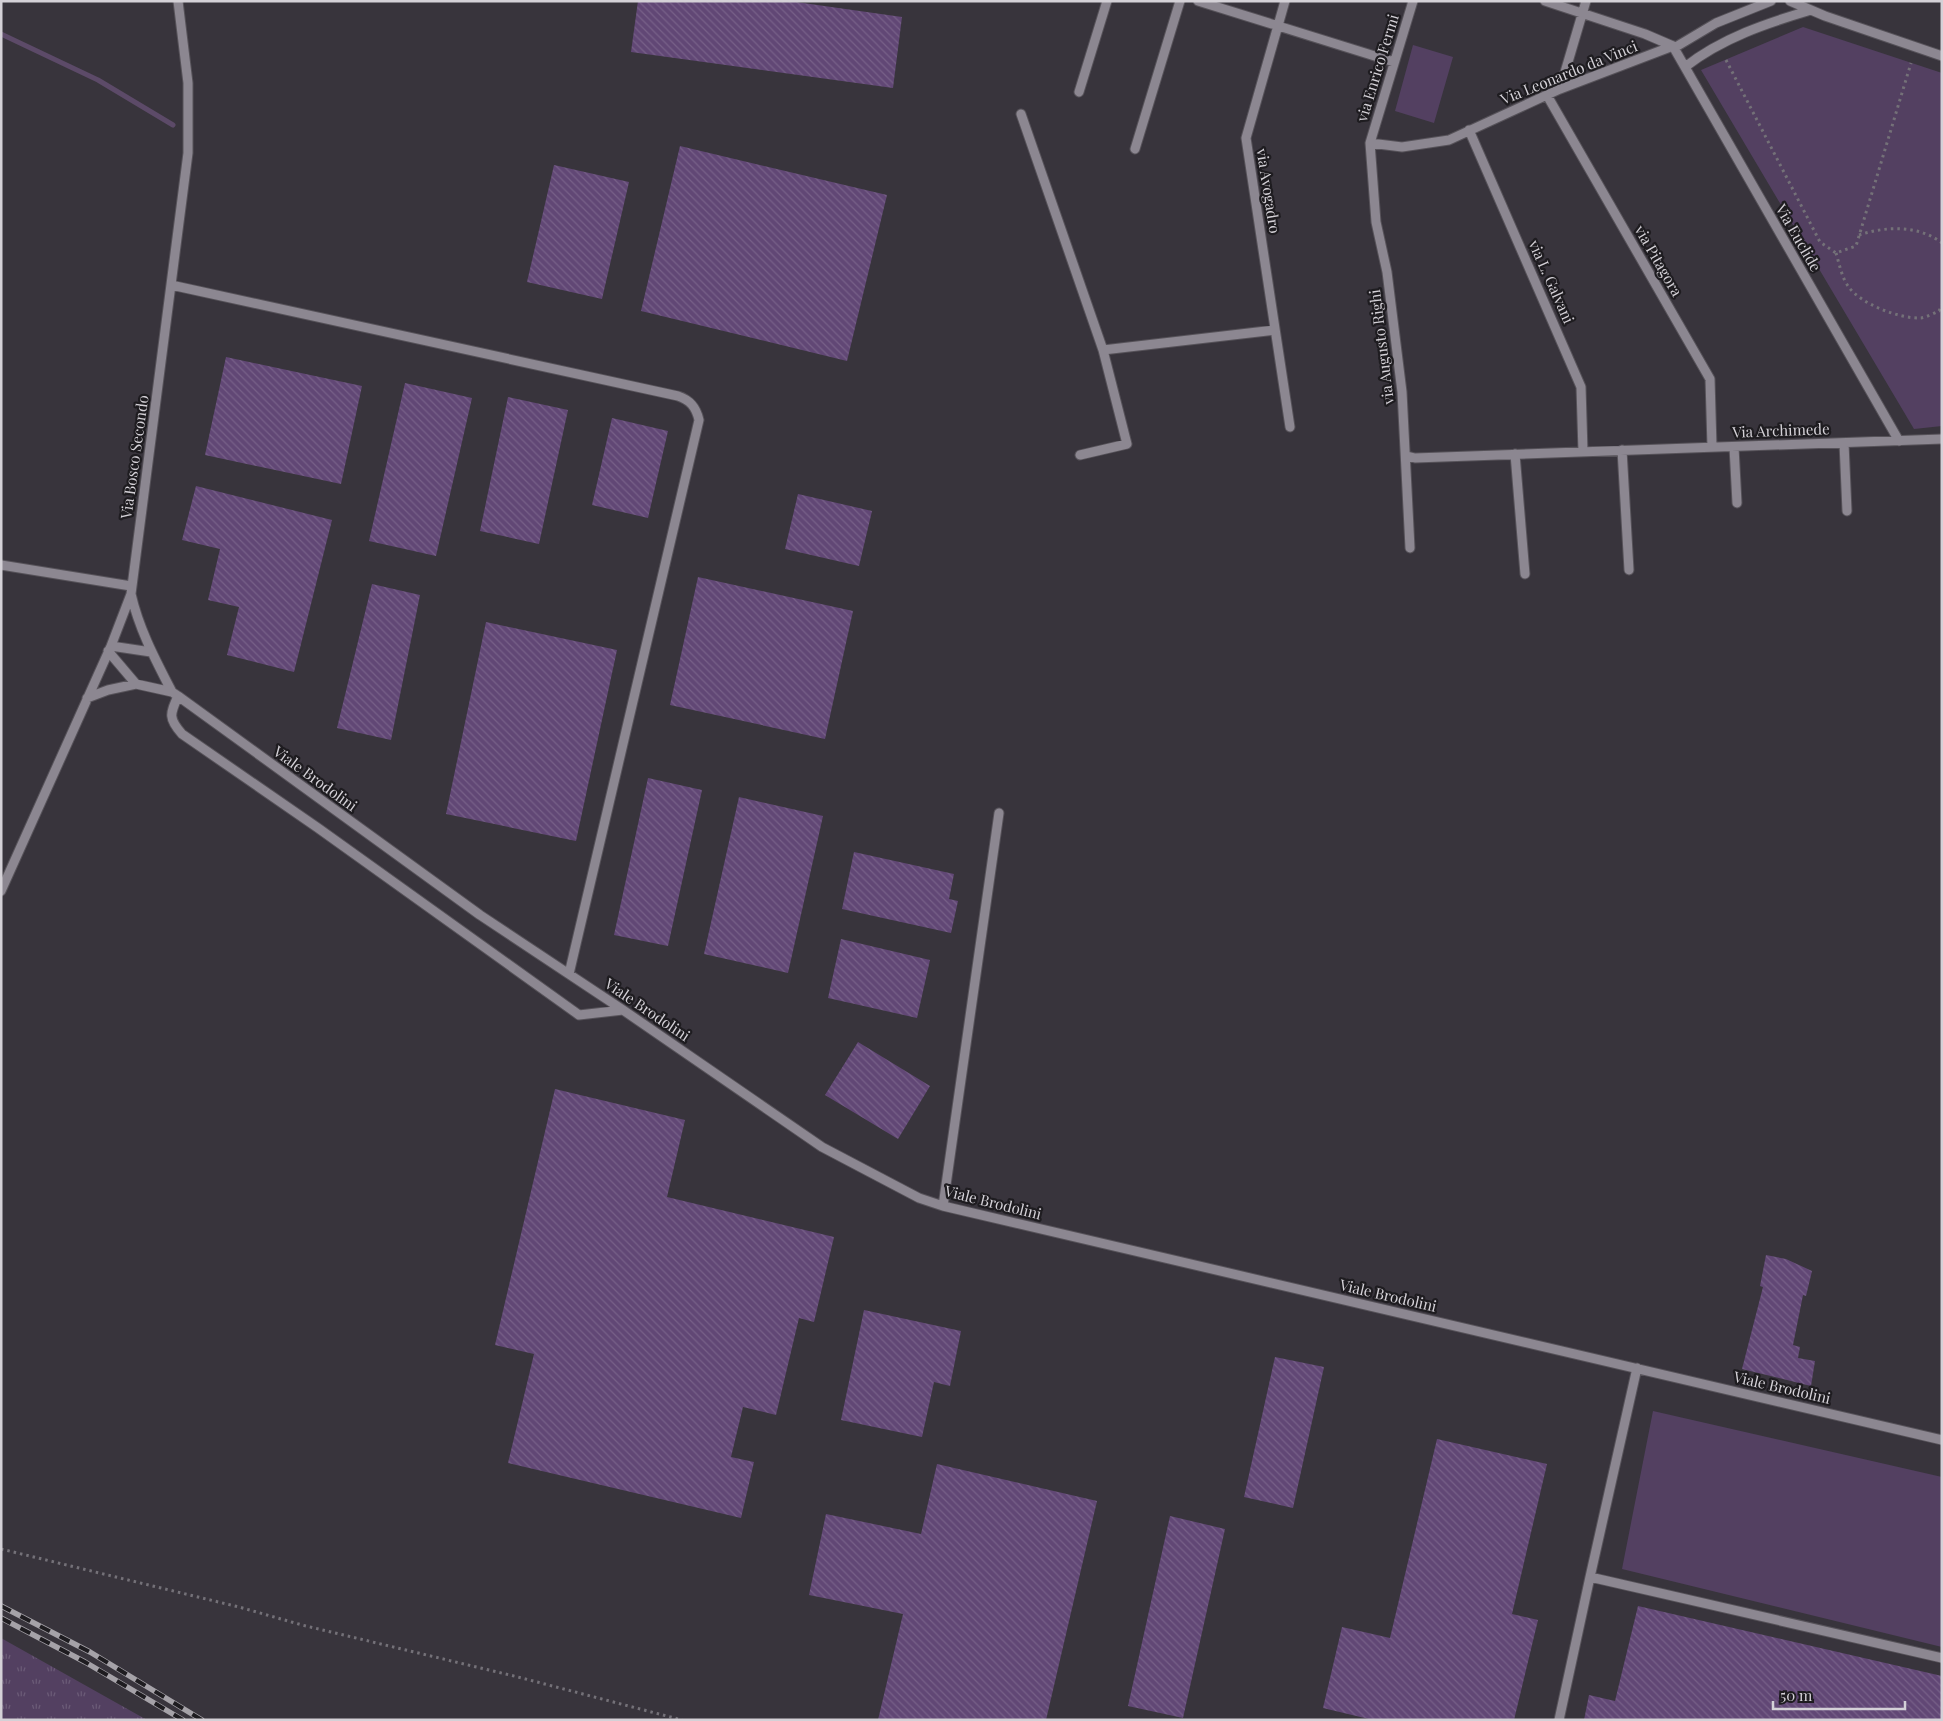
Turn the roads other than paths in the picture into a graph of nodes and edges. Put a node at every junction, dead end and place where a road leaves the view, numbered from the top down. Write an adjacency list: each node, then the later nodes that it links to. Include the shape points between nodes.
1 (178, 1): 25 (street, Via Bosco Secondo, via 188,83 188,153)
2 (1107, 1): 19 (street)
3 (1180, 1): 24 (street)
4 (1198, 1): 13 (street)
5 (1285, 1): 13 (street, via Avogadro)
6 (1413, 1): 16 (street, via Enrico Fermi)
7 (1545, 1): 12 (street)
8 (1586, 1): 12 (street)
9 (1771, 1): 14 (street, Via Leonardo da Vinci, via 1716,23)
10 (1790, 1): 11 (street)
11 (1811, 10): 15 (street); 17 (street, via 1741,34 1702,53)
12 (1582, 13): 14 (street); 18 (street)
13 (1278, 26): 16 (street); 26 (street, via Avogadro, via 1246,138)
14 (1674, 47): 17 (street, Via Euclide); 18 (street, Via Leonardo da Vinci)
15 (1942, 56)
16 (1394, 62): 23 (street, via Enrico Fermi)
17 (1685, 67): 30 (street, Via Euclide)
18 (1560, 90): 20 (street, Via Leonardo da Vinci)
19 (1079, 92)
20 (1548, 97): 22 (street, Via Leonardo da Vinci); 33 (street, via Pitagora, via 1710,379)
21 (1021, 114): 27 (street)
22 (1469, 130): 23 (street, Via Leonardo da Vinci, via 1449,140 1402,147); 35 (street, via L. Galvani, via 1581,387)
23 (1370, 143): 38 (street, via Augusto Righi, via 1376,222 1387,272 1402,392)
24 (1135, 149)
25 (171, 285): 45 (street, Via Bosco Secondo); 53 (street, via 678,396 686,399 697,411 699,420)
26 (1275, 330): 27 (street); 28 (street, via Avogadro)
27 (1103, 350): 37 (street, via 1127,444)
28 (1290, 427)
29 (1942, 439): 30 (street, Via Archimede)
30 (1899, 441): 31 (street, Via Archimede)
31 (1844, 443): 32 (street, Via Archimede); 40 (street)
32 (1734, 446): 33 (street, Via Archimede); 39 (street)
33 (1712, 447): 34 (street, Via Archimede)
34 (1622, 450): 35 (street, Via Archimede); 43 (street)
35 (1583, 452): 36 (street, Via Archimede)
36 (1515, 454): 38 (street, Via Archimede); 44 (street)
37 (1080, 455)
38 (1406, 456): 41 (street, via Augusto Righi)
39 (1738, 503)
40 (1847, 511)
41 (1410, 548)
42 (1, 565): 45 (street)
43 (1628, 570)
44 (1525, 574)
45 (131, 590): 46 (street, Via Bosco Secondo); 47 (street, via 138,622)
46 (109, 648): 47 (street); 48 (street); 50 (street, Via Bosco Secondo)
47 (151, 652): 49 (street)
48 (136, 684): 49 (street); 50 (street)
49 (175, 694): 53 (street, Viale Brodolini, via 480,915); 54 (street, via 172,723 182,734 579,1015)
50 (87, 698): 52 (street, Via Bosco Secondo)
51 (999, 813): 55 (street)
52 (1, 890)
53 (569, 974): 54 (street, Viale Brodolini)
54 (623, 1010): 55 (street, Viale Brodolini, via 822,1147 920,1198)
55 (943, 1206): 56 (street, Viale Brodolini)
56 (1637, 1368): 57 (street, Viale Brodolini); 58 (street)
57 (1942, 1440)
58 (1590, 1577): 59 (street); 60 (street)
59 (1942, 1658)
60 (1559, 1720)

